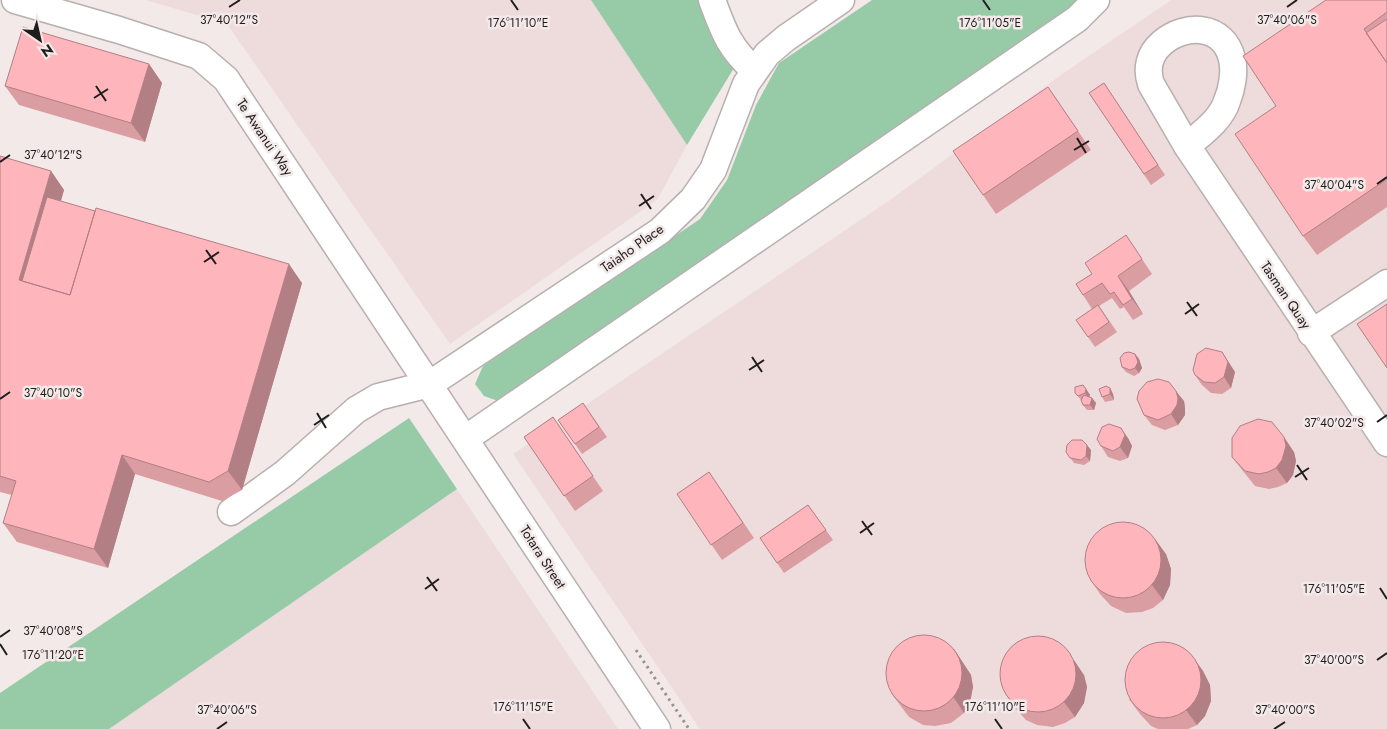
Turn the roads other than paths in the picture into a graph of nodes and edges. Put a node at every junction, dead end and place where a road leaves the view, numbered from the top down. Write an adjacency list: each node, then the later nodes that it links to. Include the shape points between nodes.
1 (15, 0): 9 (street, Te Awanui Way, via 199,56 226,79)
2 (712, 0): 5 (street, via 724,33 737,55)
3 (841, 0): 5 (street, Taiaho Place, via 786,38 767,54)
4 (1096, 0): 10 (street, via 1077,19)
5 (755, 71): 9 (street, Taiaho Place, via 746,84 713,170 693,199 660,231)
6 (1188, 146): 8 (street, Tasman Quay)
7 (1387, 283): 8 (street)
8 (1311, 333): 11 (street, Tasman Quay)
9 (430, 384): 10 (street, Totara Street); 12 (street, Taiaho Place, via 378,397 356,410 285,473)
10 (465, 439): 13 (street, Totara Street)
11 (1387, 443)
12 (231, 512)
13 (657, 729)

